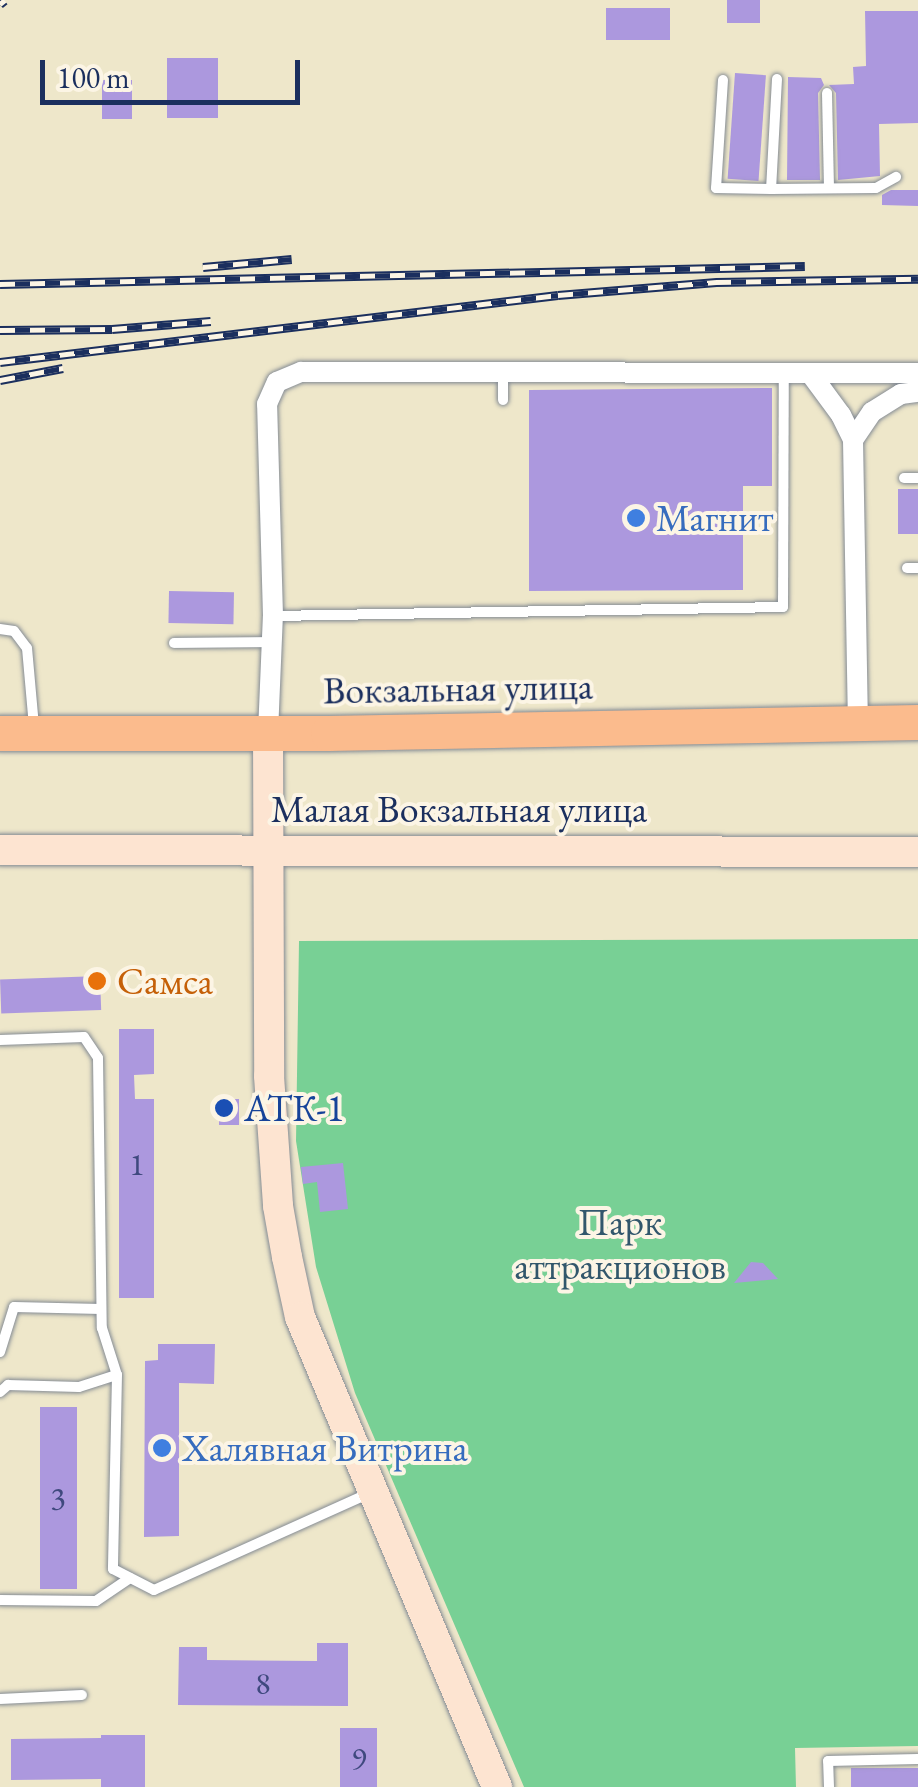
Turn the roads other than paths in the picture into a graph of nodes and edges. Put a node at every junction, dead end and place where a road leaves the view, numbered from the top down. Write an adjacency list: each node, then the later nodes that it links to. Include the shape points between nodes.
1 (778, 79): 6 (lane)
2 (723, 80): 6 (lane, via 716,188)
3 (827, 93): 5 (lane)
4 (896, 177): 5 (lane, via 876,188)
5 (829, 187): 6 (lane)
6 (771, 190)
7 (502, 370): 9 (street); 12 (lane); 16 (street, via 301,372 277,382 267,404)
8 (918, 373): 10 (street)
9 (784, 374): 10 (street); 16 (lane, via 783,606)
10 (810, 374): 13 (street)
11 (918, 392): 13 (street, via 900,394 872,412)
12 (503, 400)
13 (853, 440): 20 (street)
14 (904, 478): 15 (lane)
15 (918, 478)
16 (273, 616): 18 (street)
17 (0, 629): 22 (lane, via 14,631 26,648)
18 (273, 642): 19 (lane); 23 (street)
19 (174, 643)
20 (858, 722): 21 (highway, Вокзальная улица); 23 (highway, Вокзальная улица)
21 (918, 722)
22 (17, 733): 23 (highway, Вокзальная улица)
23 (268, 733): 24 (main road)
24 (267, 848): 25 (main road, Малая Вокзальная улица); 26 (main road, Малая Вокзальная улица); 35 (main road, via 269,1076 281,1222 300,1317)
25 (0, 850)
26 (918, 852)
27 (0, 1040): 30 (lane, via 84,1037 98,1058)
28 (0, 1302): 29 (lane)
29 (14, 1307): 30 (lane); 31 (lane)
30 (102, 1309): 33 (lane)
31 (0, 1352)
32 (0, 1373): 34 (lane)
33 (117, 1375): 34 (lane, via 79,1388); 36 (lane, via 113,1569)
34 (4, 1388)
35 (373, 1492): 36 (lane, via 154,1590); 41 (main road)
36 (130, 1578): 37 (lane, via 96,1601)
37 (0, 1600)
38 (82, 1695): 39 (lane)
39 (0, 1699)
40 (918, 1759): 42 (lane, via 828,1761)
41 (497, 1787)
42 (829, 1787)

